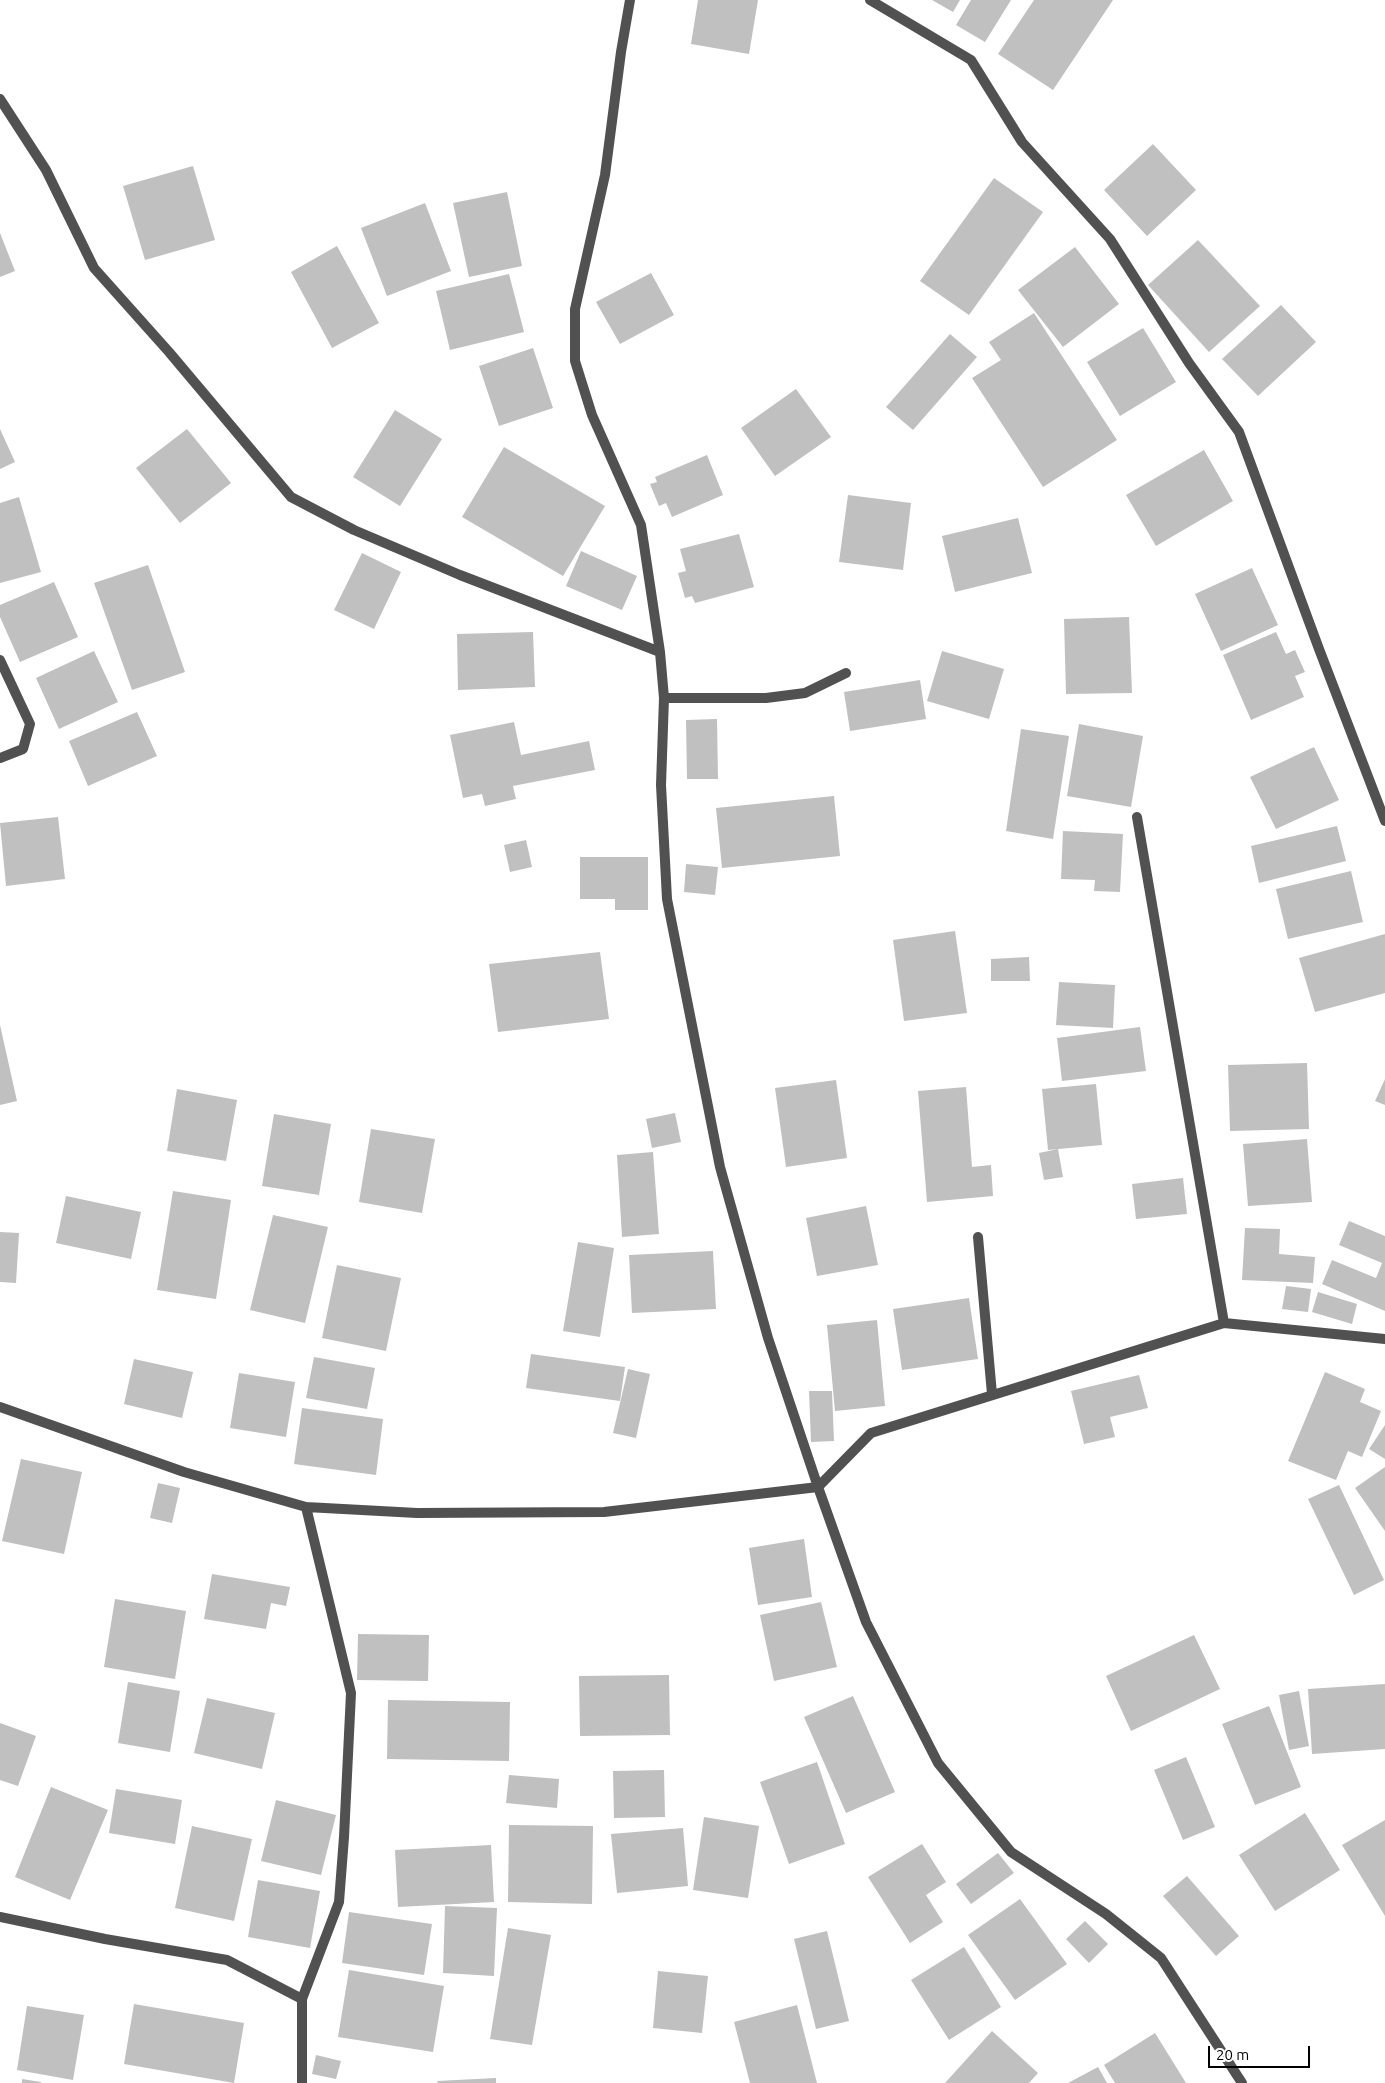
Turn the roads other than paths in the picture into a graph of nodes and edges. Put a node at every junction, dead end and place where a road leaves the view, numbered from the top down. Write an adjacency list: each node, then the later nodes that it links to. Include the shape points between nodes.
1 (630, 0): 4 (street, via 605,175 575,309 575,361 592,415 641,525)
2 (870, 0): 10 (street, via 970,60 1022,142 1110,239 1189,363 1239,432)
3 (0, 99): 4 (street, via 46,170 94,268 291,496 354,530 460,576)
4 (660, 652): 7 (street)
5 (0, 660): 8 (street, via 30,724 23,749)
6 (846, 673): 7 (street, via 805,692 766,698)
7 (664, 698): 16 (street, via 661,785 667,899 720,1167 768,1338)
8 (0, 758)
9 (1137, 817): 12 (street)
10 (1385, 821)
11 (978, 1237): 14 (street)
12 (1224, 1323): 13 (street); 14 (street)
13 (1385, 1339)
14 (992, 1394): 16 (street, via 871,1433)
15 (0, 1407): 17 (street, via 184,1472)
16 (818, 1487): 17 (street, via 604,1512 417,1513); 21 (street, via 866,1622 938,1763 1011,1852 1106,1914 1161,1958)
17 (306, 1507): 19 (street, via 351,1693 339,1902)
18 (0, 1916): 19 (street, via 227,1960)
19 (302, 1999): 20 (street)
20 (302, 2083)
21 (1242, 2083)

